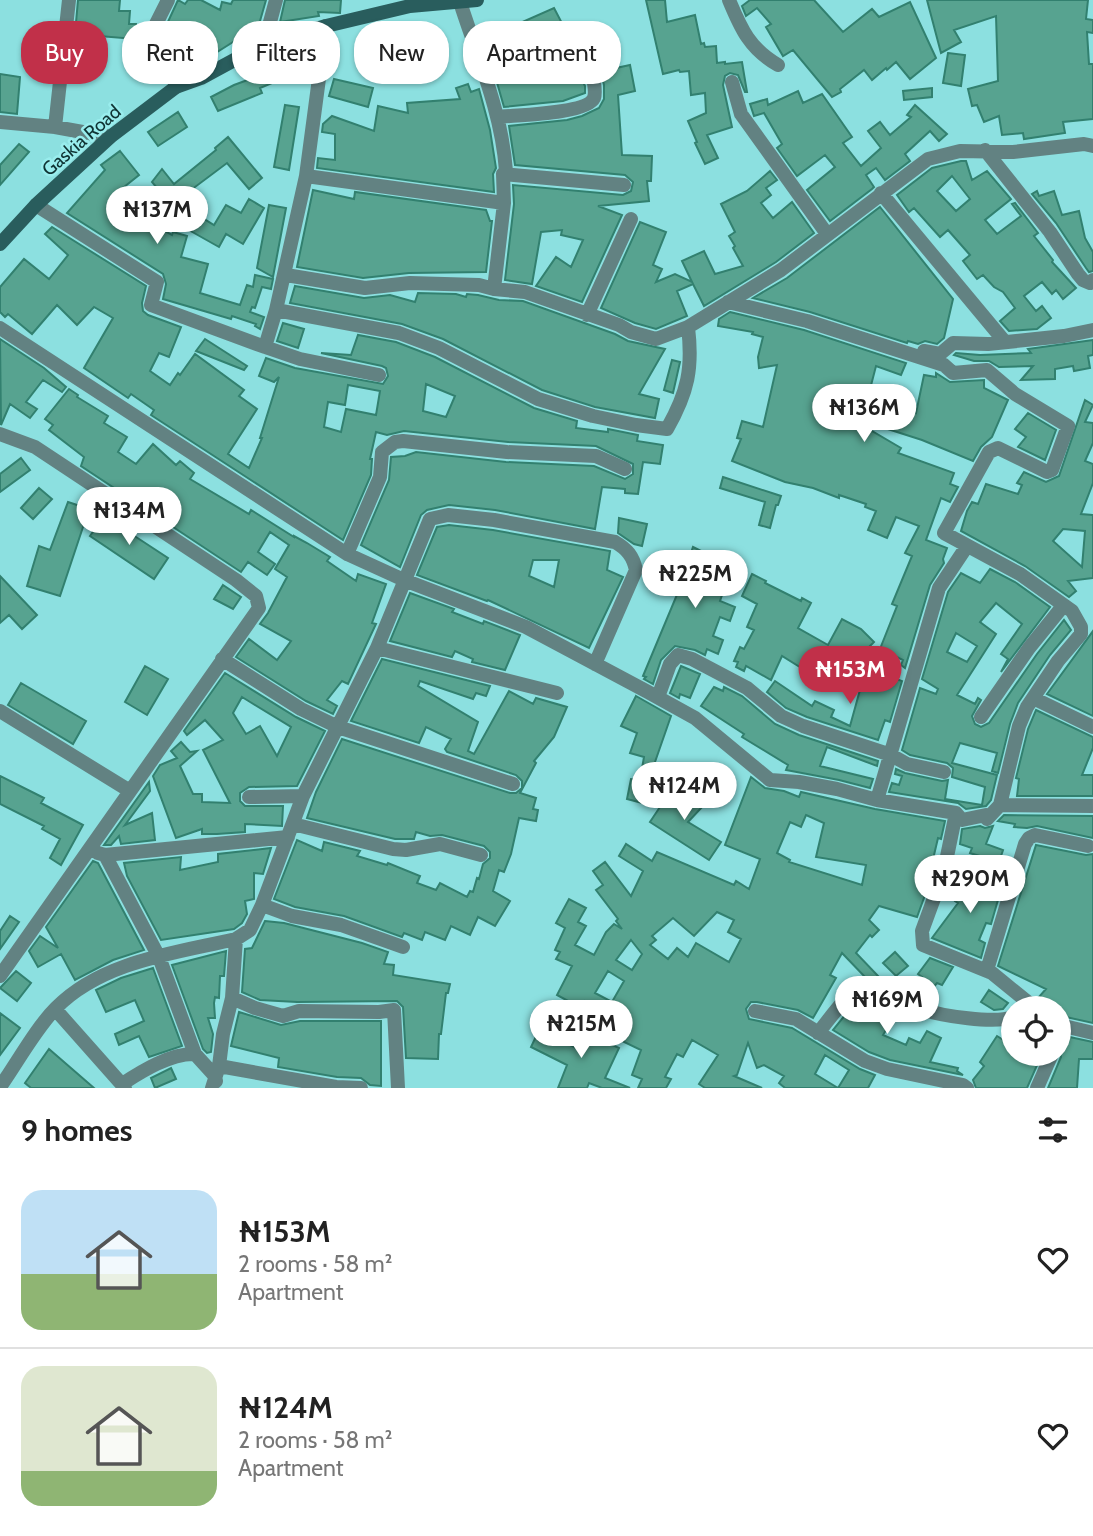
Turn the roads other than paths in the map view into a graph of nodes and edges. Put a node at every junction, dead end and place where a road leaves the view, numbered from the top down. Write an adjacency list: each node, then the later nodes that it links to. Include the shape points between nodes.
1 (69, 0): 17 (street)
2 (168, 0): 14 (street, via 156,24)
3 (276, 0): 7 (street)
4 (477, 0): 6 (main road, Gaskia Road)
5 (729, 0): 10 (street, via 750,42)
6 (460, 2): 8 (main road, Gaskia Road, via 410,6); 15 (street)
7 (270, 21)
8 (340, 23)
9 (232, 61): 14 (main road, Gaskia Road)
10 (778, 65)
11 (732, 82): 28 (street, via 741,114)
12 (318, 84): 22 (street)
13 (594, 84): 15 (street, via 590,103 573,110)
14 (177, 87): 18 (main road, Gaskia Road)
15 (498, 117): 21 (street, via 504,143)
16 (0, 122): 17 (street)
17 (55, 127): 18 (street)
18 (110, 137): 26 (main road, Gaskia Road)
19 (1093, 146): 20 (street)
20 (985, 150): 24 (street, via 928,159); 31 (street, via 1078,275)
21 (503, 174): 23 (street); 25 (street)
22 (306, 176): 25 (street); 30 (street)
23 (624, 185)
24 (881, 193): 28 (street); 39 (street)
25 (504, 203): 32 (street)
26 (36, 205): 29 (main road, Gaskia Road); 40 (street, via 157,282 151,305)
27 (631, 219): 35 (street)
28 (827, 234): 33 (street, via 781,270)
29 (0, 244)
30 (286, 275): 32 (street, via 365,288 458,283); 34 (street)
31 (1093, 281)
32 (494, 289): 35 (street, via 525,292)
33 (728, 302): 36 (street); 41 (street)
34 (276, 310): 36 (street, via 399,334 439,348 538,399 593,416 667,429 688,382); 40 (street)
35 (587, 315): 36 (street, via 656,339)
36 (688, 327)
37 (0, 328): 46 (street)
38 (1093, 330): 39 (street)
39 (1005, 342): 41 (street, via 953,343 940,354)
40 (265, 347): 42 (street)
41 (891, 347): 45 (street, via 944,365 953,373 987,370 1015,394 1068,426 1052,470 1047,472 998,448 989,452 944,533)
42 (379, 375)
43 (0, 434): 50 (street, via 35,447 252,591 259,608)
44 (625, 468): 46 (street, via 596,456 395,442 382,452 380,477)
45 (967, 546): 48 (street, via 1020,574); 59 (street, via 939,588)
46 (348, 554): 47 (street)
47 (404, 580): 49 (street); 51 (street, via 501,616); 51 (street, via 430,519 448,515 614,542 633,557 636,570)
48 (1063, 606): 54 (street, via 1072,611 1081,634); 56 (street)
49 (377, 648): 52 (street); 57 (street)
50 (222, 659): 57 (street); 62 (street)
51 (595, 664): 53 (street)
52 (557, 693)
53 (658, 697): 59 (street, via 678,655 747,688 781,716); 65 (street, via 695,718 770,780)
54 (1033, 698): 58 (street); 66 (street, via 1019,726)
55 (0, 711): 62 (street)
56 (981, 716)
57 (338, 727): 61 (street); 63 (street)
58 (1093, 727)
59 (891, 755): 60 (street, via 907,764); 65 (street)
60 (944, 772)
61 (513, 784)
62 (130, 791): 71 (street)
63 (303, 796): 64 (street); 69 (street)
64 (249, 797)
65 (877, 800): 68 (street)
66 (1000, 805): 67 (street); 68 (street, via 987,819 986,815 962,820)
67 (1093, 806)
68 (956, 813): 77 (street, via 944,871 922,932 923,945)
69 (290, 831): 71 (street); 72 (street, via 393,849 440,844); 73 (street)
70 (1088, 846): 77 (street, via 1035,835 1029,838)
71 (98, 853): 76 (street); 78 (street)
72 (481, 855)
73 (262, 905): 74 (street, via 250,930); 75 (street)
74 (236, 939): 76 (street); 80 (street)
75 (403, 947)
76 (159, 957): 81 (street, via 96,979); 87 (street)
77 (987, 970): 79 (street)
78 (0, 976)
79 (1022, 996)
80 (232, 998): 90 (street); 96 (street, via 283,1016 299,1011 394,1010)
81 (54, 1009): 91 (street); 92 (street)
82 (755, 1011): 85 (street, via 796,1018)
83 (1001, 1020): 85 (street, via 922,1009 877,985 866,985 855,990)
84 (1071, 1032): 86 (street)
85 (818, 1033): 97 (street, via 865,1061)
86 (1093, 1033)
87 (195, 1054): 90 (street); 91 (street, via 139,1072)
88 (1047, 1066): 98 (street)
89 (251, 1073): 90 (street); 93 (street); 94 (street)
90 (216, 1079)
91 (123, 1086)
92 (0, 1087)
93 (337, 1087): 95 (street)
94 (255, 1088)
95 (361, 1088)
96 (398, 1088)
97 (967, 1088)
98 (1037, 1088)

